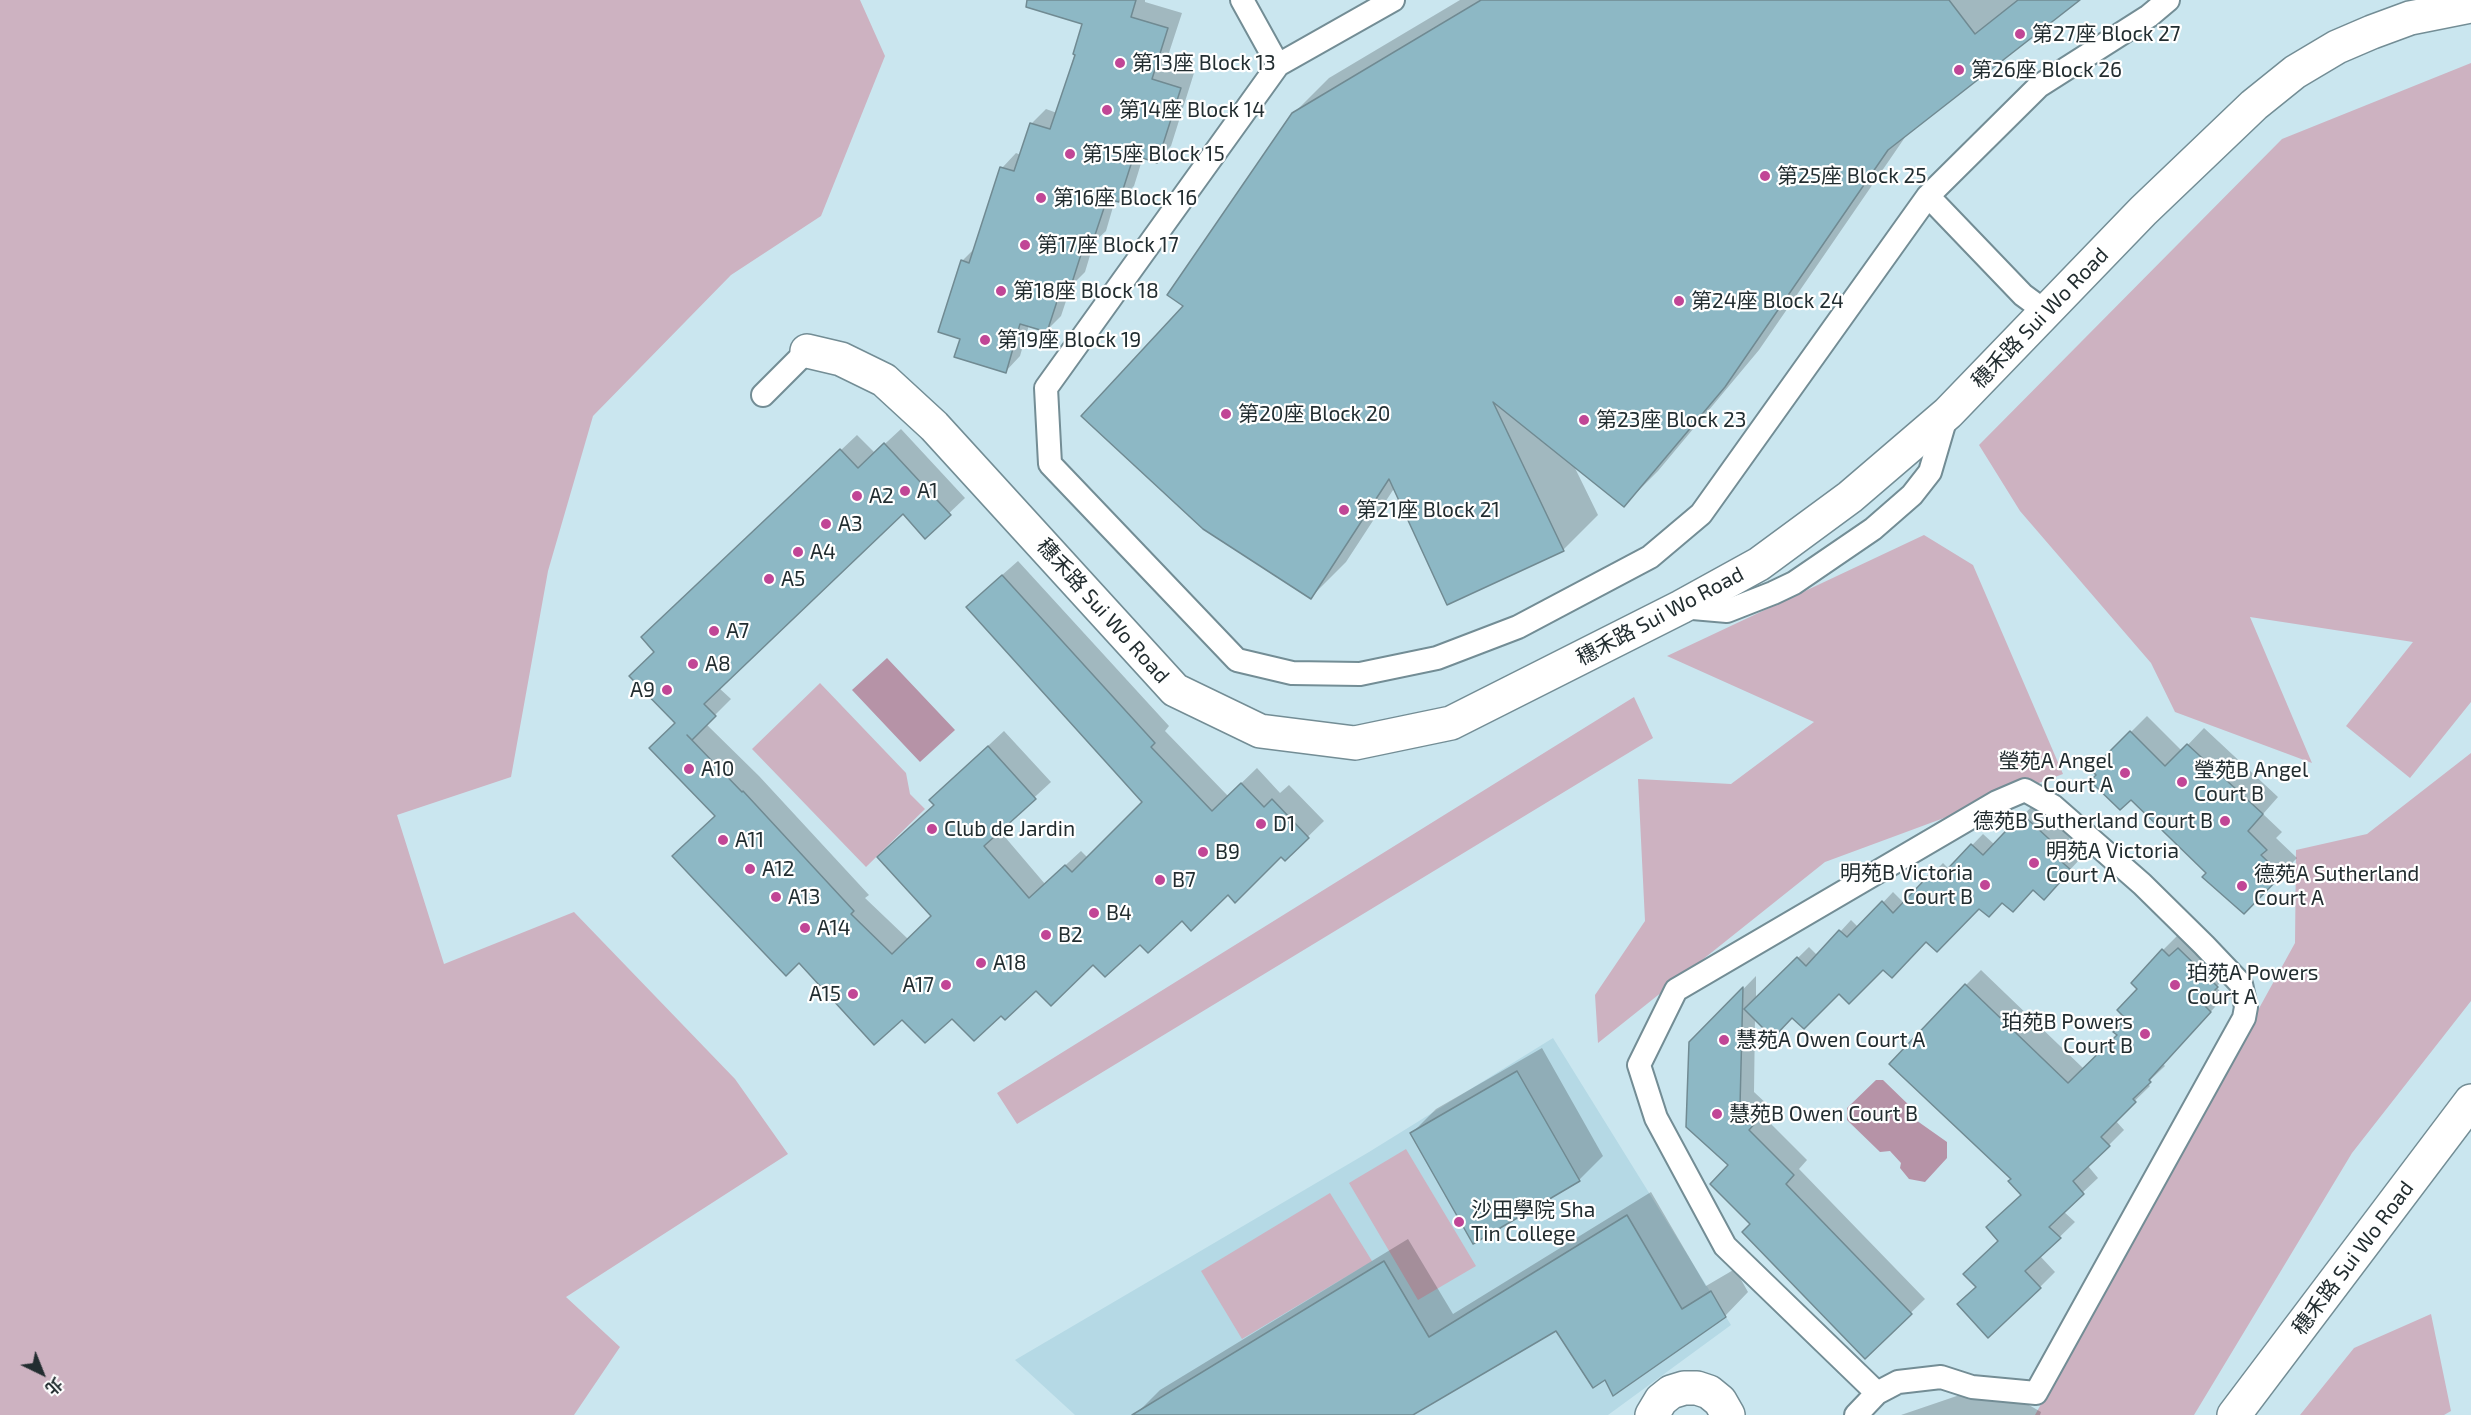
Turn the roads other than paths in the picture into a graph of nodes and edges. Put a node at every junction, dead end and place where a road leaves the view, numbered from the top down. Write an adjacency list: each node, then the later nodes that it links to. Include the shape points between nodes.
1 (1242, 0): 5 (lane)
2 (1393, 0): 5 (lane)
3 (2169, 0): 6 (lane, via 2039,86)
4 (2471, 6): 7 (street, 穗禾路 Sui Wo Road, via 2410,18 2372,32 2295,72 2194,162)
5 (1278, 65): 6 (lane, via 1046,388 1050,464 1237,660 1292,673 1360,674 1437,658 1518,627 1650,557 1701,514)
6 (1928, 196): 7 (lane, via 2023,294)
7 (2046, 312): 8 (street, 穗禾路 Sui Wo Road, via 1948,413 1850,497 1759,564 1451,723 1355,743 1260,731 1175,690 934,426 884,380 841,359)
8 (807, 351): 9 (lane)
9 (763, 395)
10 (2471, 1101): 15 (street, 穗禾路 Sui Wo Road)
11 (1877, 1394): 11 (lane, via 1725,1246 1656,1118 1639,1065 1676,990 1997,802 2025,790 2053,806 2204,945 2241,984 2244,1018 2036,1393 1972,1387 1941,1377 1898,1382); 14 (lane)
12 (1652, 1415): 13 (street, via 1661,1400 1684,1388 1709,1392)
13 (1728, 1415)
14 (1856, 1415)
15 (2234, 1415)

